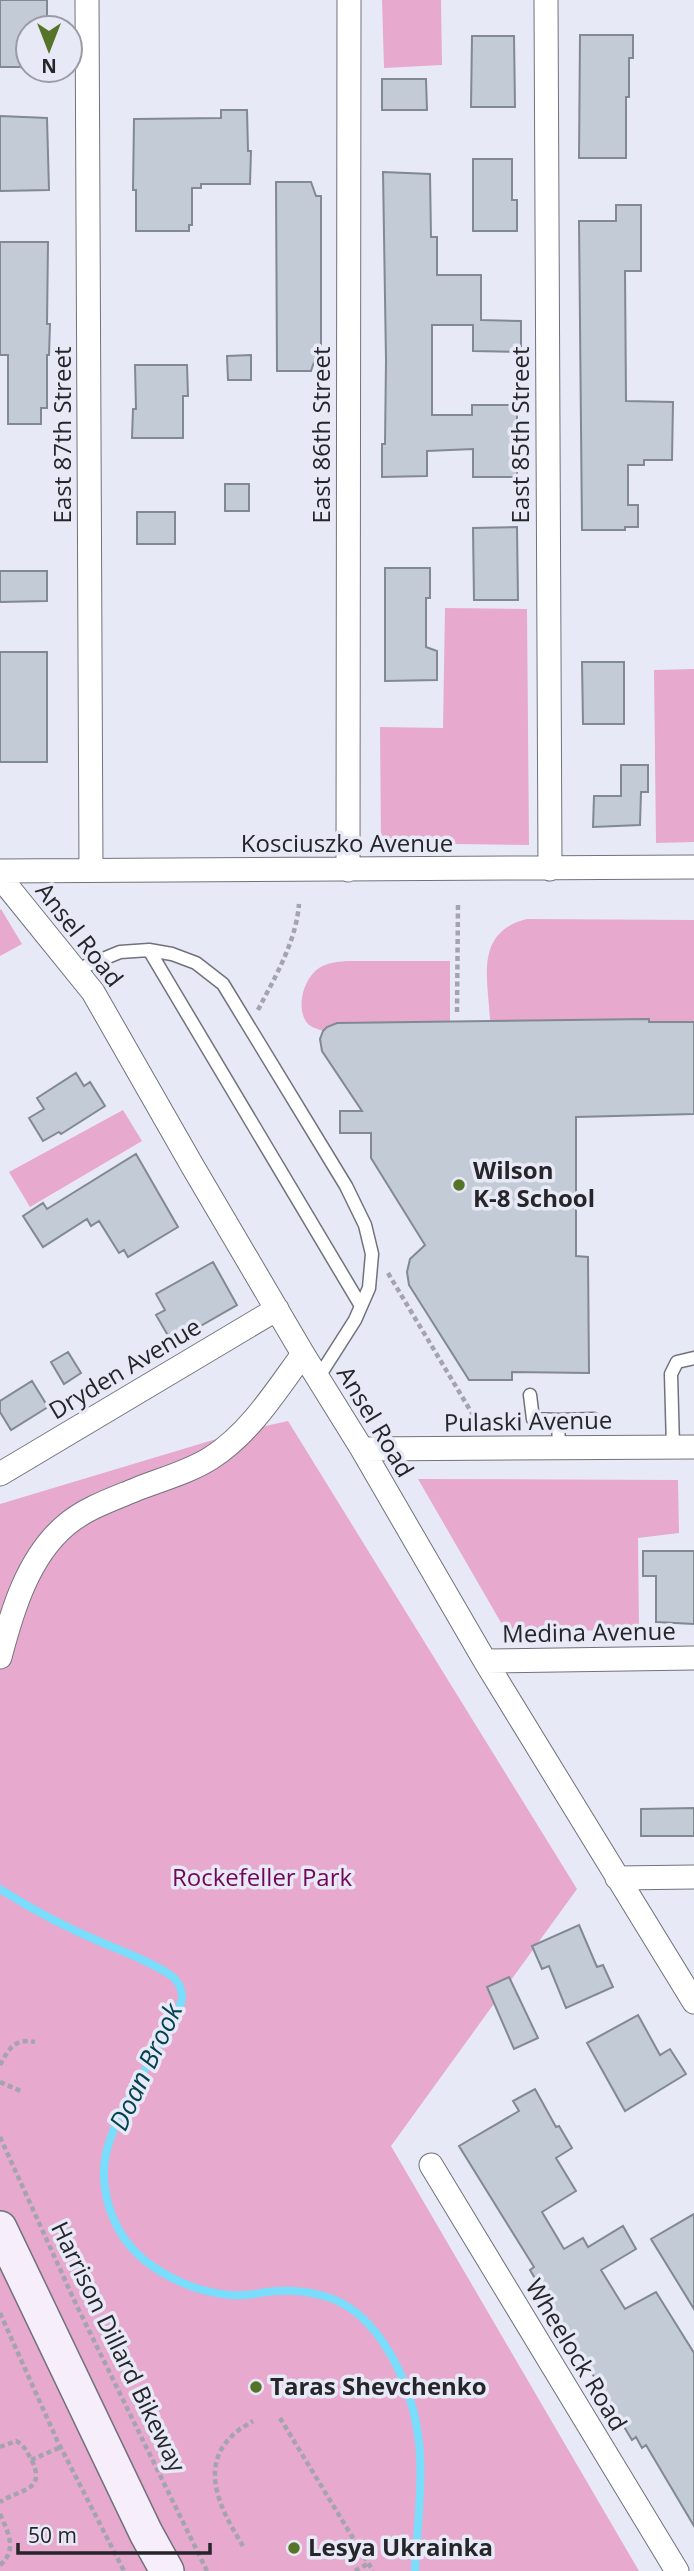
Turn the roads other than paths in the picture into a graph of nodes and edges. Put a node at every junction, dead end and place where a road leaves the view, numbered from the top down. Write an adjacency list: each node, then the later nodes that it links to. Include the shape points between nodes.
1 (87, 0): 6 (street, East 87th Street)
2 (349, 0): 7 (street, East 86th Street)
3 (546, 0): 5 (street, East 85th Street)
4 (694, 867): 5 (street, Kosciuszko Avenue)
5 (550, 869): 7 (street, Kosciuszko Avenue)
6 (91, 870): 7 (street, Kosciuszko Avenue); 8 (street, Kosciuszko Avenue)
7 (348, 870)
8 (0, 871)
9 (0, 877): 11 (street, Ansel Road)
10 (149, 950): 11 (lane, via 120,952); 12 (lane); 12 (lane, via 195,963 223,984 346,1186 365,1225 372,1254 369,1288)
11 (76, 970): 13 (street, Ansel Road)
12 (360, 1306): 16 (lane)
13 (276, 1308): 14 (street, Ansel Road); 23 (street, Dryden Avenue)
14 (303, 1354): 16 (street, Ansel Road); 24 (street, via 264,1408 225,1448 65,1525 25,1581)
15 (694, 1359): 20 (lane, via 677,1362 671,1374)
16 (318, 1378): 22 (street, Ansel Road)
17 (530, 1395): 19 (lane, via 533,1419)
18 (594, 1419): 19 (lane)
19 (558, 1420): 21 (lane)
20 (684, 1447): 21 (street, Pulaski Avenue)
21 (559, 1448): 22 (street, Pulaski Avenue)
22 (362, 1449): 26 (street, Ansel Road)
23 (0, 1474)
24 (0, 1657)
25 (694, 1658): 26 (street, Medina Avenue)
26 (485, 1661): 28 (street, Ansel Road)
27 (694, 1877): 28 (street)
28 (617, 1878): 29 (street, Ansel Road)
29 (694, 2002)
30 (431, 2165): 33 (street, Wheelock Road)
31 (0, 2228): 32 (main road)
32 (167, 2571)
33 (677, 2571)

